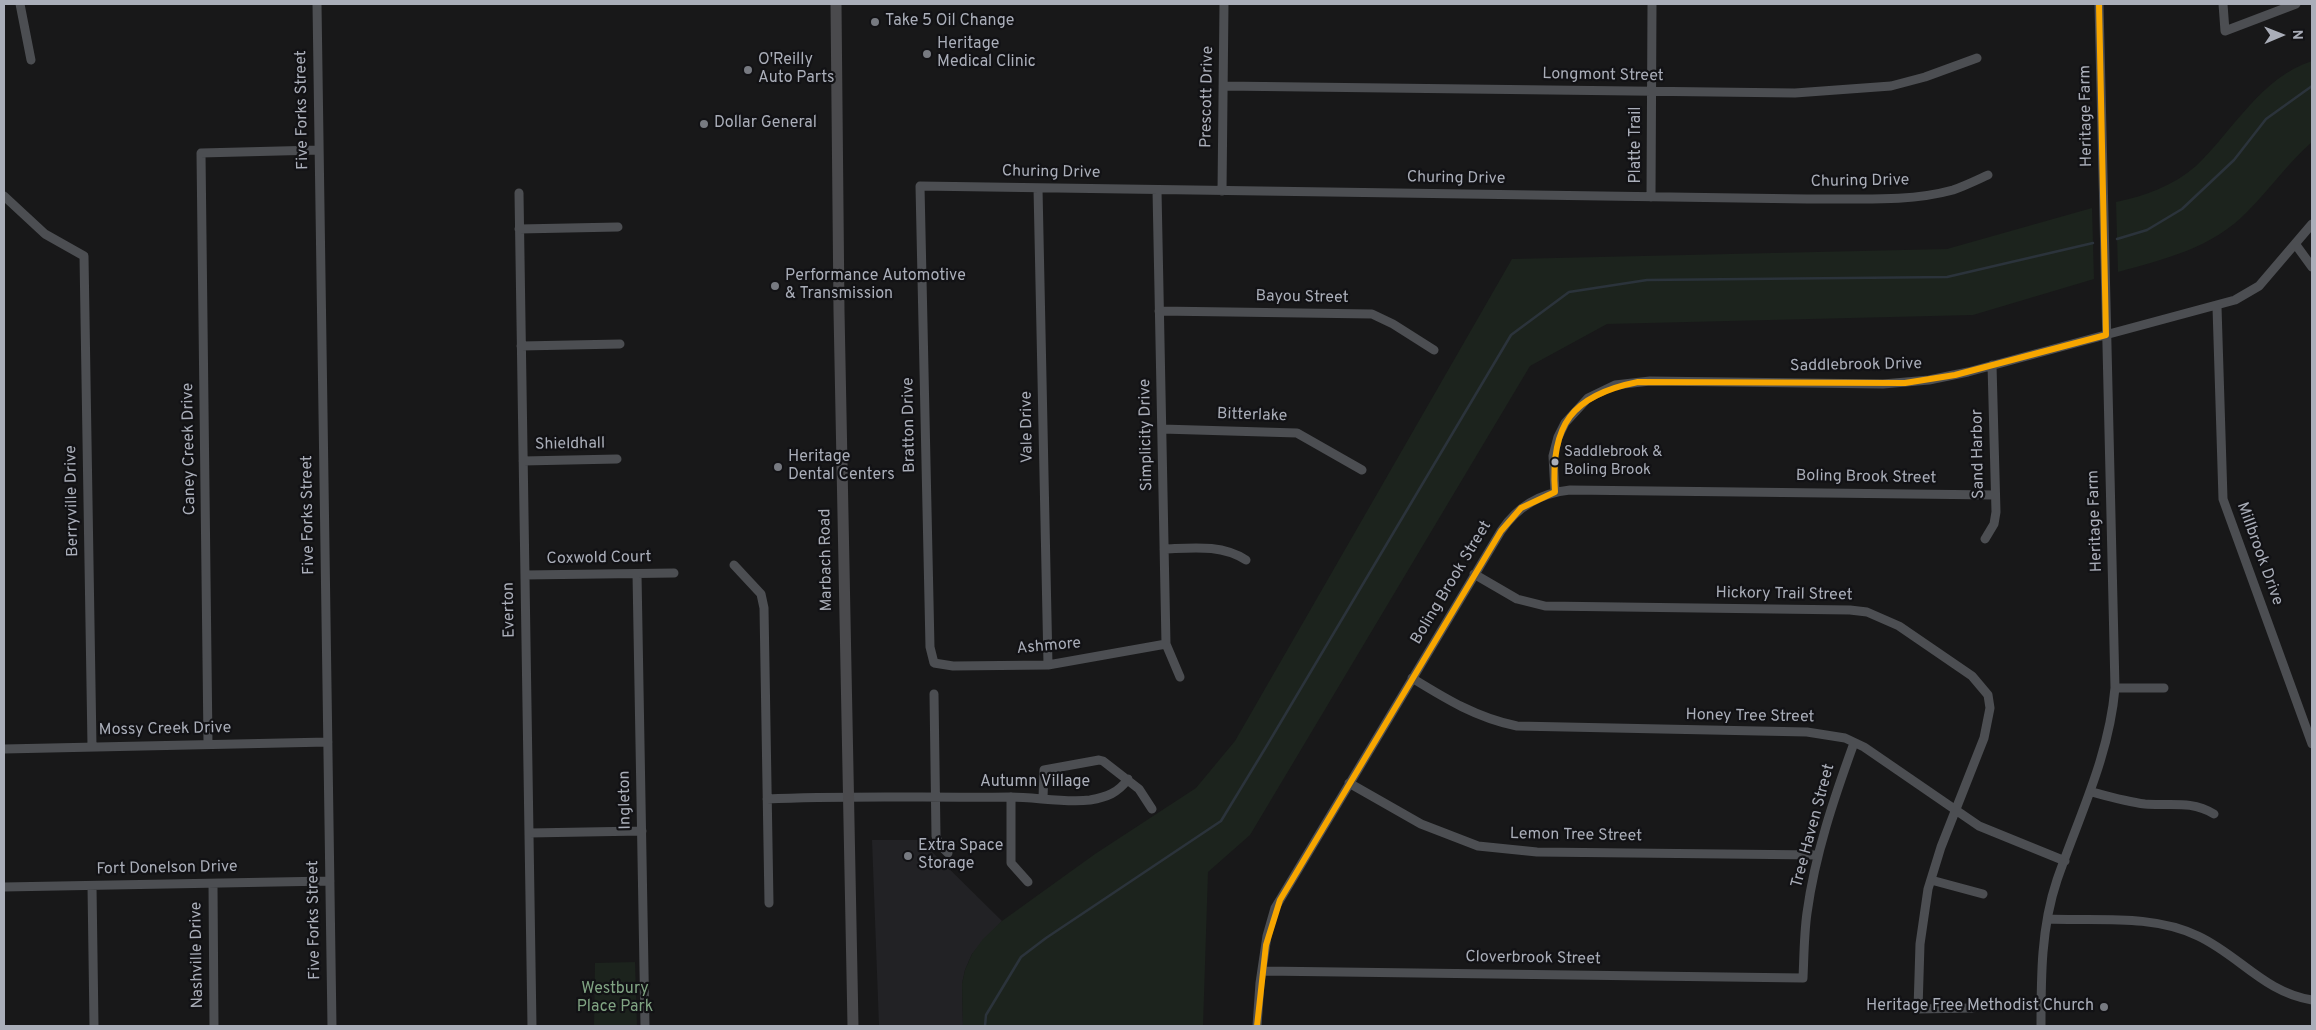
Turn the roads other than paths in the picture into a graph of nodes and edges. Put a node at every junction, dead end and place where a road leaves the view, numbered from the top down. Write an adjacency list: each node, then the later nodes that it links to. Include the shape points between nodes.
1 (20, 4): 10 (street)
2 (317, 4): 13 (street, Five Forks Street)
3 (836, 4): 65 (main road, Marbach Road)
4 (1224, 4): 11 (street, Prescott Drive)
5 (1652, 4): 12 (street, Platte Trail)
6 (2099, 4): 29 (street, Heritage Farm)
7 (2222, 4): 8 (street, via 2225,31)
8 (2296, 4)
9 (1977, 58): 12 (street, Longmont Street, via 1891,86 1794,94)
10 (31, 60)
11 (1223, 86): 12 (street, Longmont Street); 18 (street, Prescott Drive)
12 (1652, 91): 21 (street, Platte Trail)
13 (319, 150): 56 (street, Five Forks Street); 58 (street, Caney Creek Drive, via 202,153)
14 (1988, 175): 21 (street, Churing Drive, via 1953,190 1897,198)
15 (920, 186): 16 (street, Churing Drive); 49 (street, Bratton Drive, via 930,647)
16 (1038, 188): 17 (street, Churing Drive); 50 (street, Vale Drive)
17 (1157, 190): 18 (street, Churing Drive); 28 (street, Simplicity Drive)
18 (1222, 191): 21 (street, Churing Drive)
19 (519, 193): 24 (street, Everton)
20 (4, 196): 60 (street, Berryville Drive, via 45,234 84,256)
21 (1652, 197)
22 (2312, 224): 25 (street, Saddlebrook Drive)
23 (618, 227): 24 (street)
24 (519, 229): 31 (street, Everton)
25 (2296, 245): 26 (street); 27 (street, Saddlebrook Drive, via 2252,291)
26 (2312, 267)
27 (2217, 306): 29 (street, Saddlebrook Drive); 59 (street, Millbrook Drive, via 2223,499)
28 (1159, 311): 32 (street, Bayou Street, via 1372,314); 34 (street, Simplicity Drive)
29 (2106, 335): 33 (street, Saddlebrook Drive); 53 (street, Heritage Farm)
30 (620, 344): 31 (street)
31 (521, 346): 36 (street, Everton)
32 (1434, 350)
33 (1992, 365): 38 (street, Saddlebrook Drive, via 1941,378 1894,383 1650,382 1615,385 1588,398 1565,423 1553,456); 39 (street, Sand Harbor)
34 (1162, 429): 37 (street, Bitterlake, via 1297,433); 41 (street, Simplicity Drive)
35 (617, 459): 36 (street, Shieldhall)
36 (523, 461): 47 (street, Everton)
37 (1362, 470)
38 (1555, 492): 39 (street, Boling Brook Street); 46 (street, Boling Brook Street, via 1528,504 1510,518)
39 (1995, 495): 40 (street, Sand Harbor, via 1994,524)
40 (1985, 539)
41 (1164, 549): 42 (street, via 1219,549); 48 (street, Simplicity Drive)
42 (1246, 560)
43 (734, 565): 68 (street, via 761,594 764,608)
44 (674, 573): 45 (street, Coxwold Court)
45 (637, 574): 47 (street, Coxwold Court); 73 (street, Ingleton)
46 (1474, 574): 52 (street, Boling Brook Street); 71 (street, Hickory Trail Street, via 1517,599 1536,605 1850,610 1867,612 1899,626 1972,676 1988,695 1990,718)
47 (525, 575): 74 (street, Everton)
48 (1166, 644): 50 (street, Ashmore); 51 (street, Simplicity Drive)
49 (934, 663): 50 (street, Ashmore, via 953,666)
50 (1048, 665)
51 (1180, 677)
52 (1412, 678): 57 (street, Honey Tree Street, via 1470,711 1517,726 1807,732 1828,734); 63 (street, Boling Brook Street)
53 (2115, 688): 54 (street); 64 (street, Heritage Farm, via 2109,732)
54 (2164, 688)
55 (934, 694): 69 (street)
56 (328, 742): 58 (street, Mossy Creek Drive); 79 (street, Five Forks Street)
57 (1854, 743): 71 (street, Honey Tree Street); 76 (street, Tree Haven Street)
58 (208, 744): 60 (street, Mossy Creek Drive)
59 (2312, 744)
60 (92, 746): 61 (street, Mossy Creek Drive)
61 (4, 749)
62 (1128, 779): 67 (street, Autumn Village, via 1121,789 1102,797 1075,801); 67 (street, via 1099,760 1044,770); 70 (street)
63 (1349, 783): 76 (street, Lemon Tree Street, via 1421,824 1478,846 1536,852); 87 (street, Boling Brook Street, via 1273,913)
64 (2092, 792): 72 (street, via 2129,802 2196,805); 77 (street, Heritage Farm)
65 (847, 796): 68 (street, Autumn Village); 69 (street, Autumn Village); 96 (main road, Marbach Road)
66 (1011, 797): 67 (street, Autumn Village); 69 (street, Autumn Village); 80 (street, via 1011,864)
67 (1043, 798)
68 (767, 799): 85 (street)
69 (936, 799): 75 (street, via 936,836)
70 (1152, 809)
71 (1957, 810): 77 (street, Honey Tree Street, via 1979,826); 78 (street, Hickory Trail Street)
72 (2214, 814)
73 (642, 831): 74 (street); 95 (street, Ingleton)
74 (529, 833): 94 (street, Everton)
75 (948, 853)
76 (1818, 855): 88 (street, Tree Haven Street, via 1806,914)
77 (2065, 861): 86 (street, Heritage Farm)
78 (1931, 880): 84 (street); 90 (street, Hickory Trail Street, via 1920,935 1918,1009)
79 (330, 881): 81 (street, Fort Donelson Drive); 93 (street, Five Forks Street)
80 (1028, 882)
81 (213, 884): 82 (street, Fort Donelson Drive); 92 (street, Nashville Drive)
82 (92, 886): 83 (street, Fort Donelson Drive); 91 (street)
83 (4, 887)
84 (1983, 894)
85 (769, 902)
86 (2048, 919): 89 (street, via 2144,922 2181,929 2212,943 2278,990); 98 (street, Heritage Farm, via 2041,974)
87 (1263, 971): 88 (street, Cloverbrook Street); 97 (street, Boling Brook Street)
88 (1803, 978)
89 (2312, 1000)
90 (1973, 1008)
91 (94, 1026)
92 (214, 1026)
93 (332, 1026)
94 (532, 1026)
95 (645, 1026)
96 (853, 1026)
97 (1257, 1026)
98 (2041, 1026)

